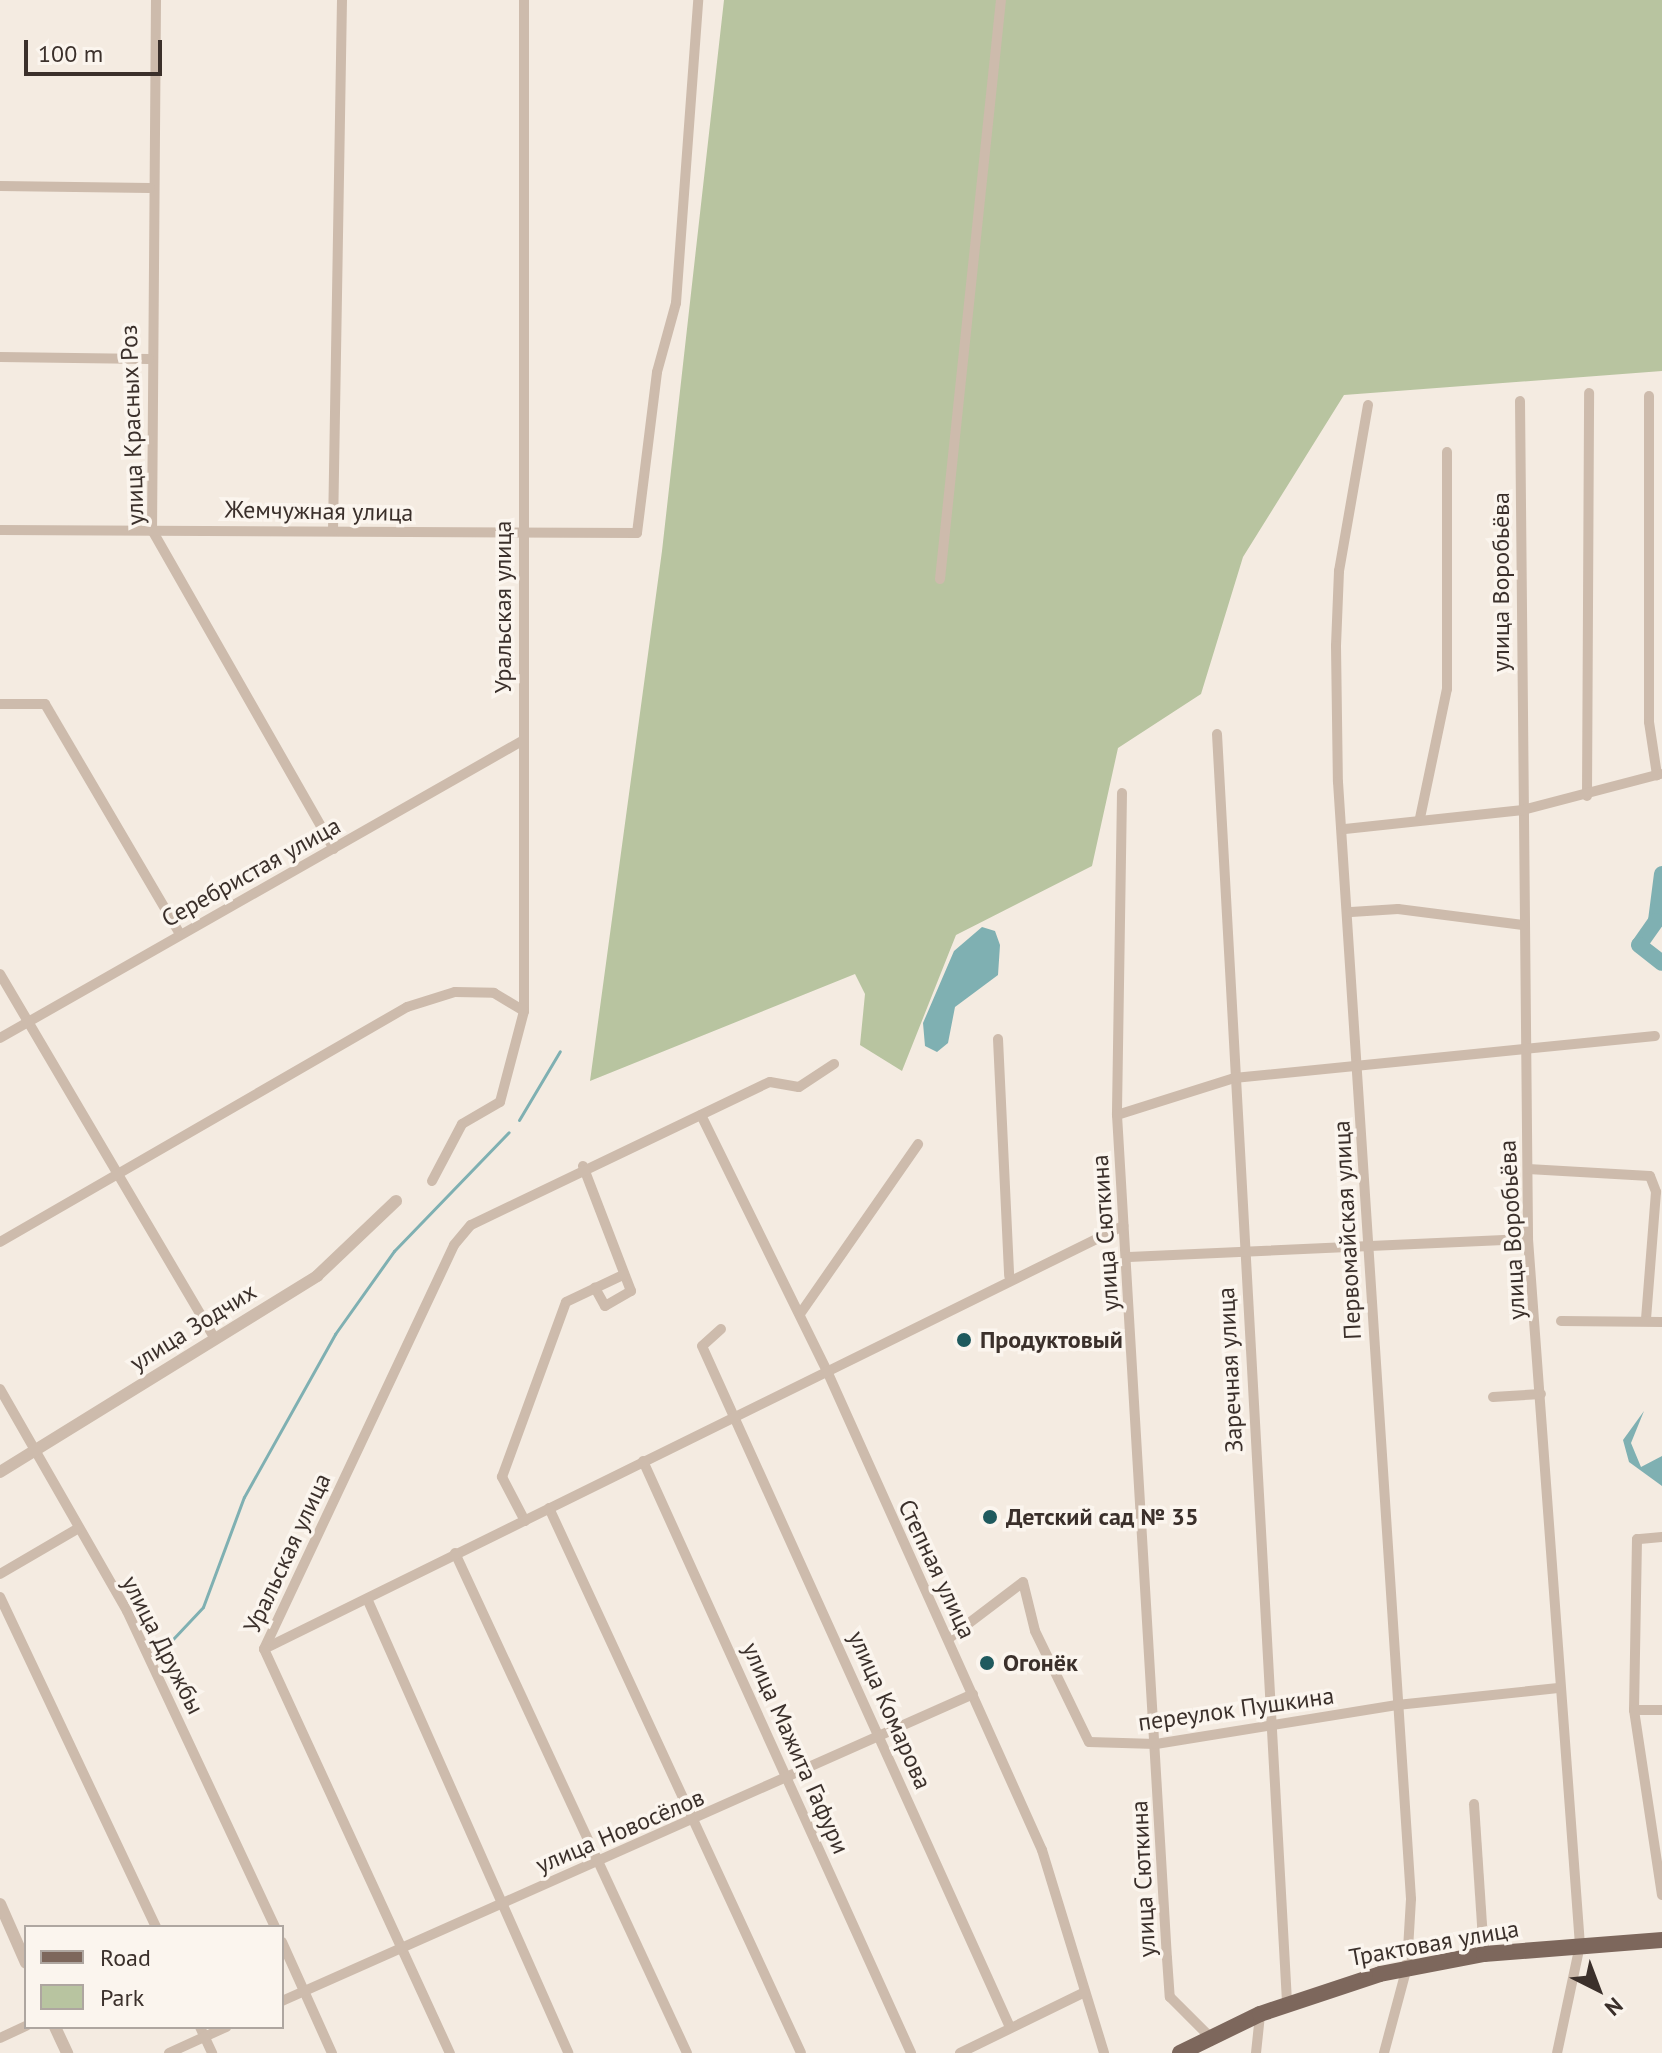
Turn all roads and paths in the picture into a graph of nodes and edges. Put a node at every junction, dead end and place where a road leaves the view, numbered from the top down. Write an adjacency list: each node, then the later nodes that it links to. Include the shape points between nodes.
1 (156, 0): 7 (street, улица Красных Роз)
2 (342, 0): 17 (street)
3 (524, 0): 18 (street, Уральская улица)
4 (698, 0): 18 (street, Жемчужная улица, via 676,303 657,372 637,533)
5 (1001, 0): 19 (street)
6 (0, 186): 7 (street)
7 (150, 188): 9 (street, улица Красных Роз)
8 (0, 357): 9 (street)
9 (149, 359): 16 (street, улица Красных Роз)
10 (1589, 393): 25 (street)
11 (1649, 396): 23 (street, via 1649,722)
12 (1520, 401): 26 (street, улица Воробьёва)
13 (1368, 405): 28 (street, Первомайская улица, via 1339,571)
14 (1447, 452): 27 (street, via 1447,689)
15 (0, 530): 16 (street, Жемчужная улица)
16 (152, 530): 17 (street, Жемчужная улица); 29 (street, улица Красных Роз)
17 (333, 531): 18 (street, Жемчужная улица)
18 (524, 535): 22 (street, Уральская улица)
19 (940, 579)
20 (0, 704): 32 (street, via 45,704)
21 (1217, 734): 42 (street, Заречная улица)
22 (522, 741): 29 (street, Серебристая улица); 34 (street, Уральская улица)
23 (1660, 774): 25 (street)
24 (1122, 793): 44 (street, улица Сюткина)
25 (1587, 796): 26 (street)
26 (1523, 810): 27 (street); 31 (street, улица Воробьёва)
27 (1420, 818): 28 (street)
28 (1345, 829): 30 (street, Первомайская улица)
29 (334, 849): 32 (street, Серебристая улица)
30 (1351, 912): 31 (street, via 1398,909); 40 (street, Первомайская улица)
31 (1523, 925): 39 (street, улица Воробьёва)
32 (180, 934): 35 (street, Серебристая улица)
33 (0, 974): 35 (street)
34 (524, 1011): 48 (street, via 494,993 455,992 407,1007); 49 (street, Уральская улица, via 500,1102 462,1124)
35 (28, 1022): 37 (street, Серебристая улица); 48 (street)
36 (1655, 1036): 39 (street)
37 (0, 1038)
38 (998, 1039): 58 (street)
39 (1525, 1047): 40 (street); 47 (street, улица Воробьёва)
40 (1359, 1061): 42 (street); 54 (street, Первомайская улица)
41 (834, 1064): 43 (street, via 799,1087 770,1082)
42 (1234, 1078): 44 (street); 55 (street, Заречная улица)
43 (701, 1115): 46 (street); 60 (street, Степная улица)
44 (1117, 1115): 51 (street, улица Сюткина)
45 (918, 1144): 60 (street)
46 (583, 1166): 57 (street); 83 (street, Уральская улица, via 471,1225 454,1245)
47 (1528, 1169): 52 (street, улица Воробьёва); 61 (street, via 1650,1176 1656,1192)
48 (118, 1175): 53 (street); 65 (street)
49 (432, 1181)
50 (396, 1201): 65 (street, улица Зодчих, via 317,1276)
51 (1123, 1226): 56 (street, улица Сюткина); 58 (street)
52 (1528, 1239): 54 (street); 68 (street, улица Воробьёва)
53 (0, 1242)
54 (1366, 1245): 55 (street); 86 (street, Первомайская улица)
55 (1244, 1253): 56 (street); 89 (street, Заречная улица)
56 (1129, 1257): 91 (street, улица Сюткина)
57 (623, 1275): 59 (street); 59 (street, via 631,1291 605,1306)
58 (1009, 1276): 66 (street)
59 (595, 1288): 75 (street, via 566,1302 502,1477)
60 (800, 1314): 66 (street, Степная улица)
61 (1646, 1319): 62 (street); 63 (street)
62 (1561, 1321)
63 (1662, 1322)
64 (721, 1329): 70 (street, улица Комарова, via 702,1346)
65 (215, 1339): 71 (street, улица Зодчих)
66 (827, 1371): 70 (street); 82 (street, Степная улица)
67 (0, 1389): 71 (street, улица Дружбы)
68 (1541, 1394): 69 (street); 84 (street, улица Воробьёва)
69 (1493, 1397)
70 (734, 1412): 72 (street); 90 (street, улица Комарова)
71 (36, 1452): 73 (street, улица Зодчих); 76 (street, улица Дружбы)
72 (643, 1461): 74 (street); 92 (street, улица Мажита Гафури)
73 (0, 1472)
74 (549, 1508): 75 (street); 94 (street)
75 (525, 1521): 78 (street)
76 (77, 1529): 79 (street); 100 (street, улица Дружбы, via 127,1611)
77 (1662, 1537): 87 (street, via 1637,1539)
78 (455, 1553): 81 (street); 95 (street)
79 (0, 1574)
80 (0, 1597): 99 (street)
81 (369, 1603): 83 (street); 97 (street)
82 (948, 1639): 85 (street, Степная улица); 91 (street, переулок Пушкина, via 1023,1582 1035,1631 1089,1742)
83 (264, 1649): 104 (street, Уральская улица)
84 (1558, 1688): 86 (street, переулок Пушкина); 102 (street, улица Воробьёва)
85 (973, 1694): 90 (street, улица Новосёлов); 109 (street, Степная улица, via 1042,1850)
86 (1397, 1705): 89 (street, переулок Пушкина); 107 (street, Первомайская улица, via 1411,1899)
87 (1634, 1710): 88 (street); 96 (street)
88 (1662, 1710)
89 (1270, 1728): 91 (street, переулок Пушкина); 111 (street, Заречная улица)
90 (880, 1737): 92 (street, улица Новосёлов); 113 (street, улица Комарова)
91 (1156, 1744): 117 (street, улица Сюткина, via 1170,1997)
92 (788, 1779): 94 (street, улица Новосёлов); 127 (street, улица Мажита Гафури)
93 (1474, 1804): 105 (street)
94 (693, 1821): 95 (street, улица Новосёлов); 126 (street)
95 (598, 1862): 97 (street, улица Новосёлов); 125 (street)
96 (1662, 1895)
97 (502, 1904): 104 (street, улица Новосёлов); 124 (street)
98 (1, 1911): 106 (street)
99 (155, 1925)
100 (274, 1925)
101 (1662, 1940): 102 (main road, Трактовая улица)
102 (1580, 1945): 105 (main road, Трактовая улица); 133 (street, улица Воробьёва)
103 (284, 1946): 108 (street)
104 (404, 1948): 108 (street, улица Новосёлов); 123 (street, Уральская улица)
105 (1484, 1954): 107 (main road, Трактовая улица)
106 (24, 1959)
107 (1407, 1967): 111 (main road, Трактовая улица); 132 (street, Первомайская улица)
108 (305, 1991): 110 (street, улица Новосёлов); 122 (street)
109 (1085, 1992): 113 (street); 129 (street, Степная улица)
110 (284, 2000)
111 (1287, 2003): 112 (main road, Трактовая улица)
112 (1260, 2014): 117 (main road, Трактовая улица); 131 (street)
113 (1009, 2025): 128 (street)
114 (24, 2027): 118 (street)
115 (56, 2029): 119 (street)
116 (202, 2032): 120 (street); 121 (street)
117 (1209, 2036): 130 (main road, Трактовая улица)
118 (0, 2038)
119 (67, 2053)
120 (169, 2053)
121 (212, 2053)
122 (332, 2053)
123 (450, 2053)
124 (568, 2053)
125 (687, 2053)
126 (801, 2053)
127 (911, 2053)
128 (960, 2053)
129 (1104, 2053)
130 (1180, 2053)
131 (1256, 2053)
132 (1384, 2053)
133 (1557, 2053)

